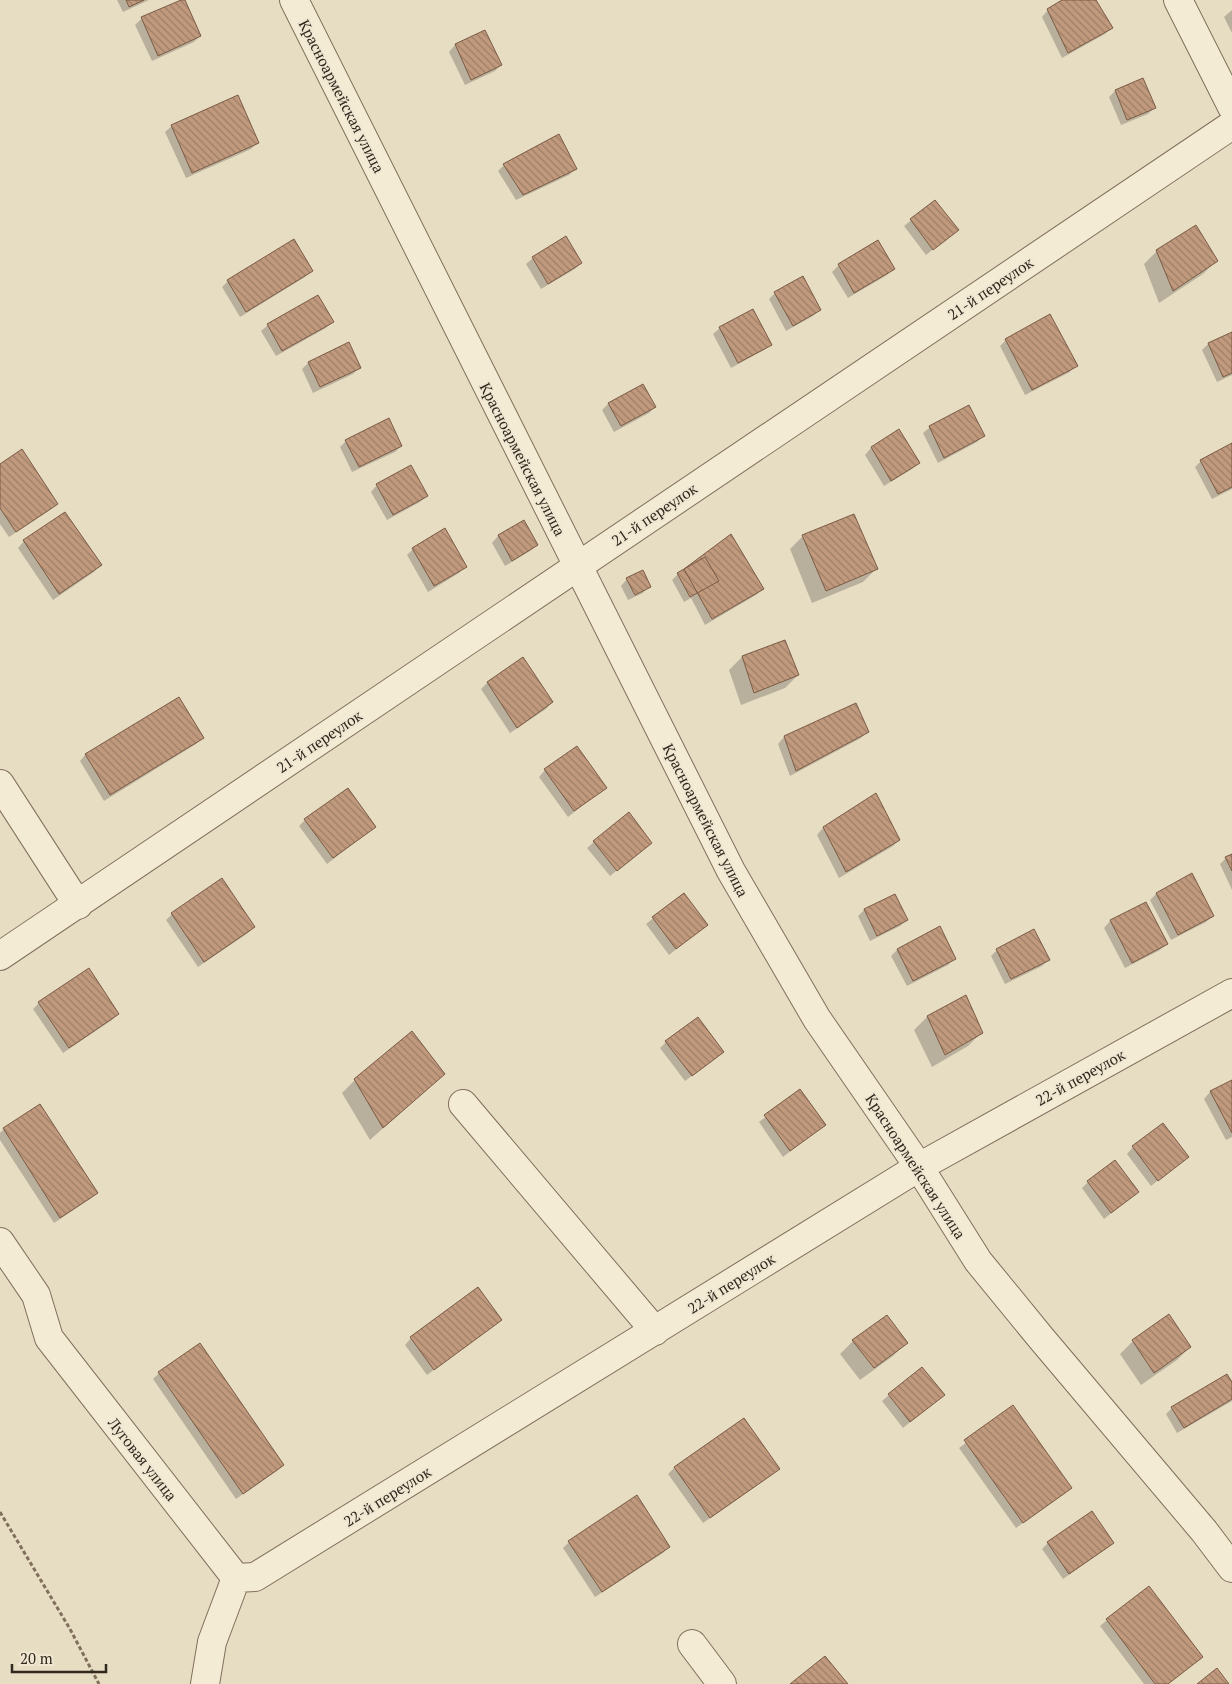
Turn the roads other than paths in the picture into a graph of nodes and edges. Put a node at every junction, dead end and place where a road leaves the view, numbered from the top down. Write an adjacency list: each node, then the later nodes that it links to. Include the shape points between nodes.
1 (294, 0): 5 (street, Красноармейская улица)
2 (1178, 0): 3 (street)
3 (1232, 107)
4 (1232, 125): 5 (street, 21-й переулок)
5 (576, 566): 7 (street, 21-й переулок); 11 (street, Красноармейская улица, via 731,871 817,1019)
6 (0, 784): 7 (street)
7 (78, 905): 8 (street, 21-й переулок)
8 (0, 956)
9 (1232, 993): 11 (street, 22-й переулок)
10 (463, 1104): 13 (street)
11 (919, 1167): 13 (street, 22-й переулок); 14 (street, Красноармейская улица, via 978,1261)
12 (0, 1242): 15 (street, Луговая улица, via 36,1295 48,1338)
13 (655, 1331): 15 (street, 22-й переулок, via 256,1577)
14 (1232, 1568)
15 (236, 1578): 17 (street, via 212,1642)
16 (692, 1644): 18 (street)
17 (205, 1684)
18 (722, 1684)

